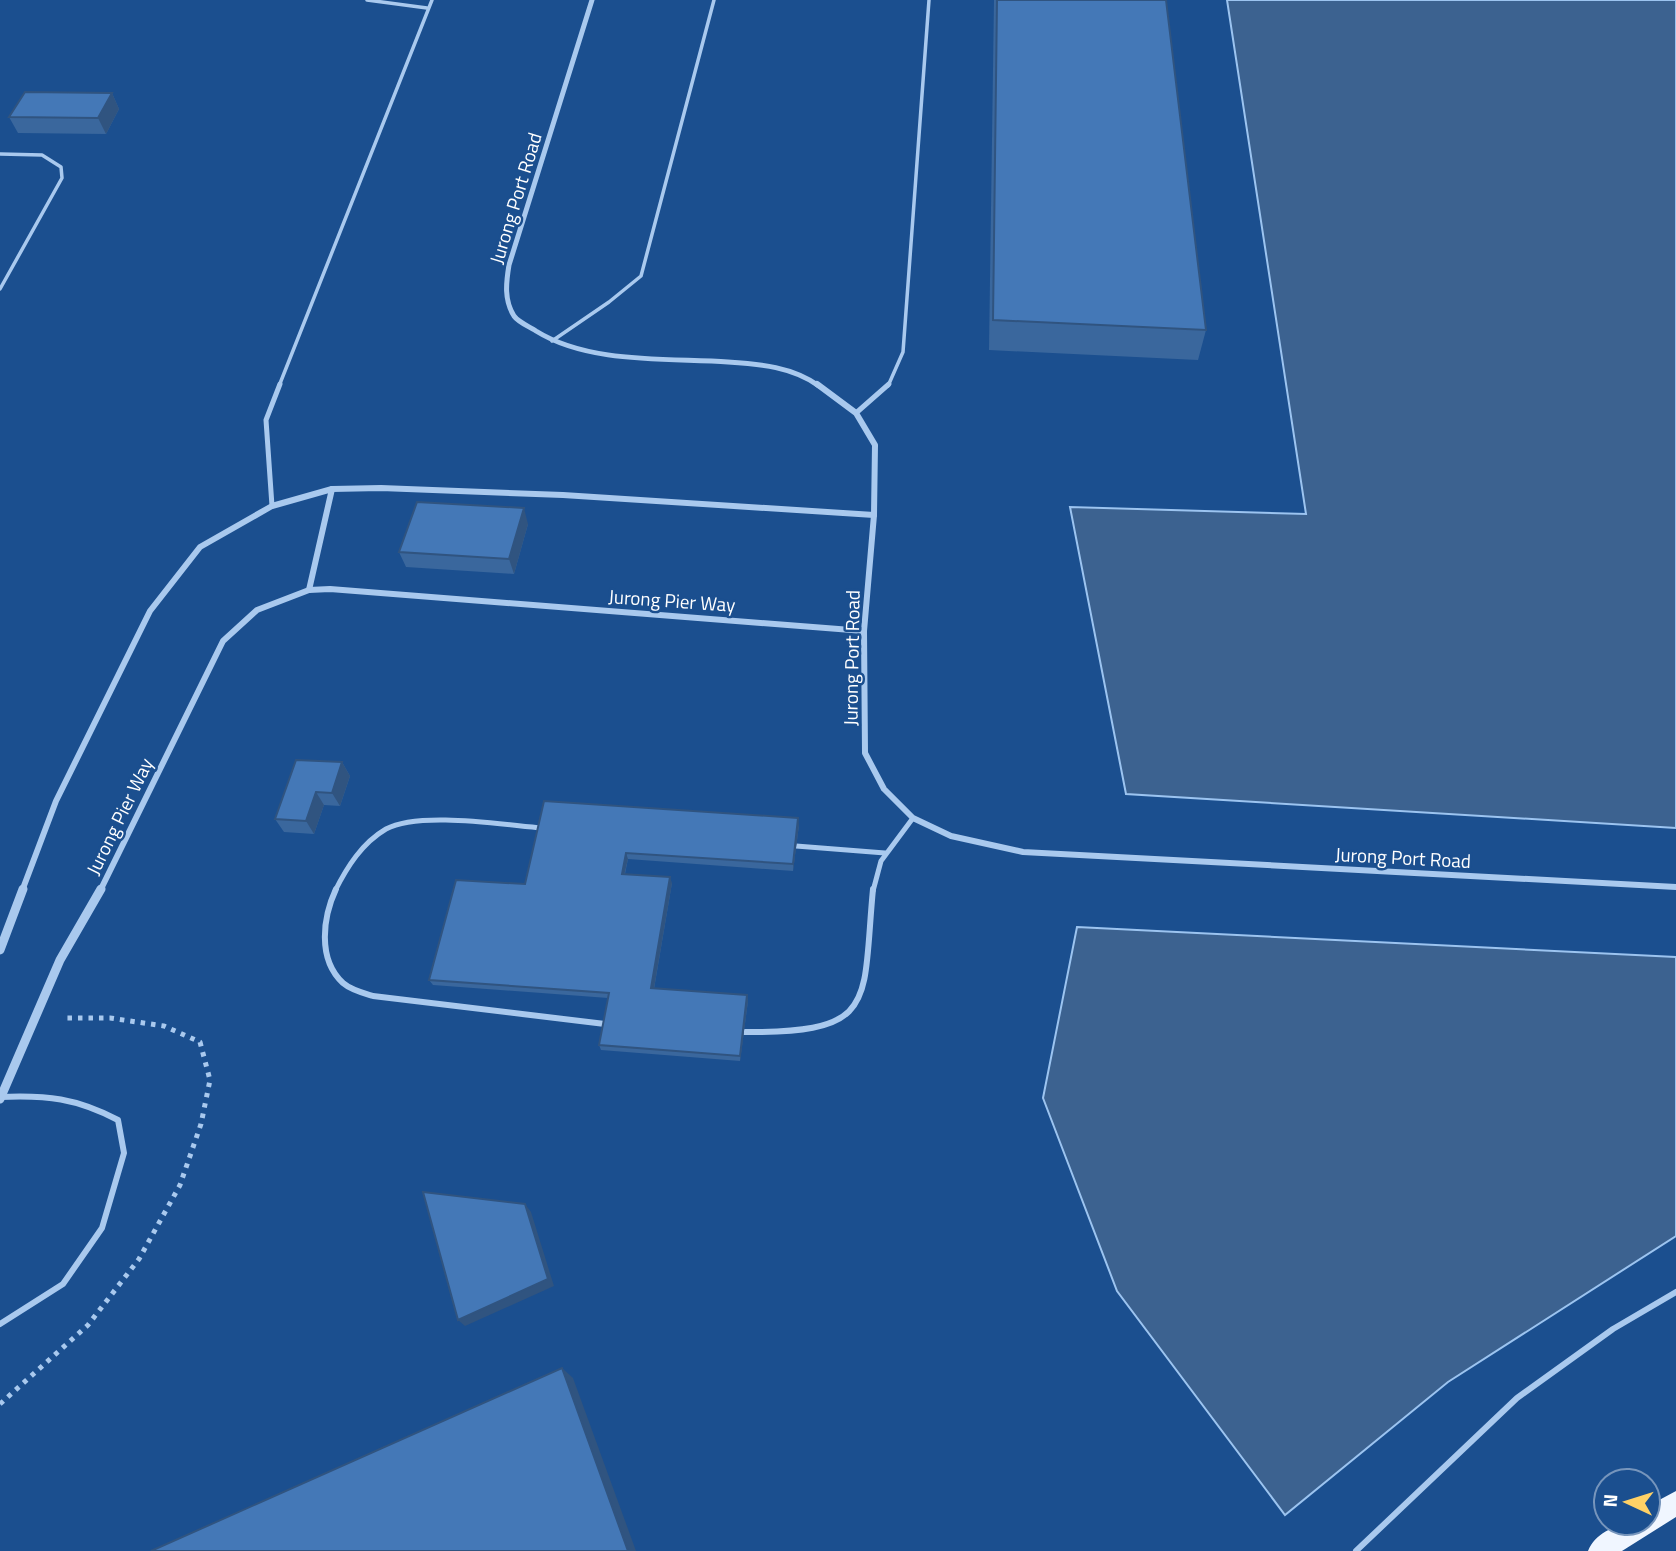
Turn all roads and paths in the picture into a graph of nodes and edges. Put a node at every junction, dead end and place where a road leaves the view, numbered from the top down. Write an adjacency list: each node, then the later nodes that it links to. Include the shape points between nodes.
1 (367, 0): 6 (lane)
2 (432, 0): 6 (lane)
3 (592, 0): 9 (street, Jurong Port Road, via 509,265 505,292 515,318)
4 (714, 0): 9 (lane, via 640,276)
5 (929, 0): 10 (lane, via 903,352 887,388)
6 (427, 8): 12 (lane, via 266,419)
7 (0, 154): 8 (lane, via 42,155 61,167 62,178)
8 (0, 289)
9 (552, 341): 10 (street, Jurong Port Road, via 601,354 782,368 815,383)
10 (856, 413): 13 (street, Jurong Port Road, via 876,445)
11 (332, 489): 12 (street); 13 (street, via 563,495); 14 (street)
12 (272, 506): 21 (street, via 200,547 150,611 56,801)
13 (874, 515): 15 (street, Jurong Port Road)
14 (309, 590): 15 (street, Jurong Pier Way); 24 (street, Jurong Pier Way, via 257,610 223,642 96,900 60,960)
15 (864, 631): 16 (street, Jurong Port Road, via 865,753 884,789)
16 (913, 818): 19 (lane); 20 (street, Jurong Port Road, via 951,836 1023,852)
17 (542, 828): 22 (lane, via 415,821 389,827 355,855 331,898 326,944 331,964 340,980 373,996)
18 (796, 846): 19 (lane)
19 (885, 853): 23 (lane, via 875,876 865,983 855,1006 820,1027 789,1033)
20 (1676, 887)
21 (0, 950)
22 (605, 1024)
23 (744, 1032)
24 (0, 1097): 26 (lane, Jurong Pier Way, via 51,1094 90,1105 118,1120 124,1153 102,1228 63,1284)
25 (1676, 1292): 28 (lane, via 1613,1329 1517,1398)
26 (0, 1324)
27 (1622, 1537): 29 (main road)
28 (1356, 1551)
29 (1600, 1551)

